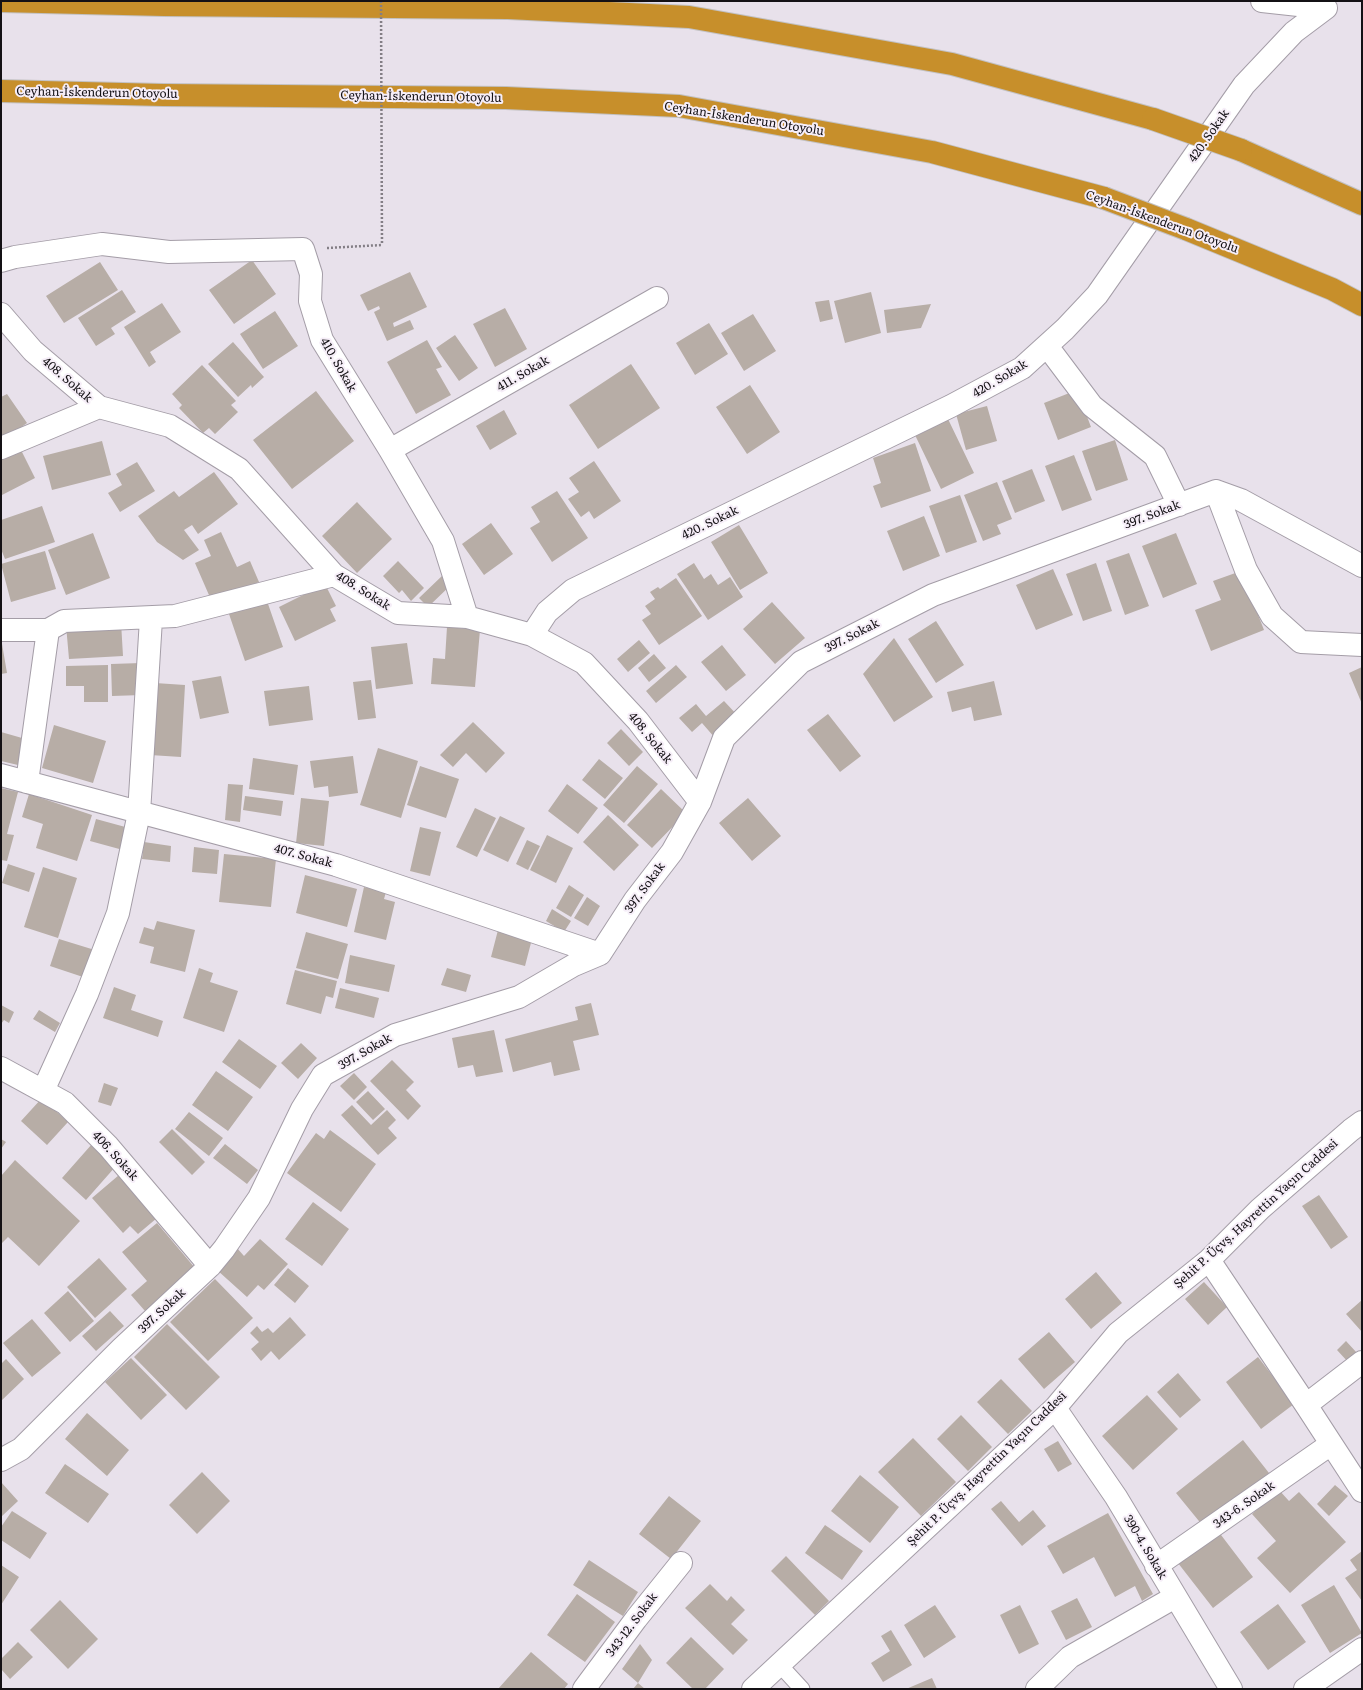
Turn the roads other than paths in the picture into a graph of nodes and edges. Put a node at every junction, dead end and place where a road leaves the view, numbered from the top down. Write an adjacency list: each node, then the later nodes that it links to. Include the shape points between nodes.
1 (1, 1): 5 (highway, bridge, via 508,8 689,17 952,64 1153,119 1241,150)
2 (1262, 1): 3 (street, 420. Sokak)
3 (1330, 4): 10 (street, 420. Sokak, via 1294,32 1244,85 1097,295)
4 (1, 91): 8 (highway, Ceyhan-İskenderun Otoyolu, bridge, via 506,98 680,106 932,152 1104,198 1332,289)
5 (1362, 204)
6 (1, 261): 13 (street, 410. Sokak, via 102,244 169,252 303,249 311,274 310,301 322,340)
7 (657, 298): 13 (street, 411. Sokak)
8 (1362, 305)
9 (1, 314): 11 (street, 408. Sokak, via 33,350)
10 (1047, 346): 15 (street, via 1092,406 1155,456); 22 (street, 420. Sokak, via 1022,368 951,406 573,590 547,612)
11 (99, 407): 12 (street); 17 (street, 408. Sokak, via 170,426 239,469)
12 (1, 448)
13 (390, 450): 18 (street, 410. Sokak, via 443,541)
14 (1216, 491): 15 (street, 397. Sokak); 16 (street, via 1241,500); 23 (street, via 1246,570 1272,616 1301,642)
15 (1179, 505): 26 (street, 397. Sokak, via 933,595 801,662 724,738)
16 (1362, 566)
17 (334, 575): 18 (street, 408. Sokak, via 398,613); 19 (street, via 175,616)
18 (467, 617): 22 (street, 408. Sokak)
19 (151, 618): 21 (street, via 64,621); 27 (street)
20 (1, 630): 21 (street)
21 (48, 630): 25 (street)
22 (532, 635): 26 (street, 408. Sokak, via 584,663 638,721)
23 (1362, 644)
24 (1, 775): 25 (street, 407. Sokak)
25 (27, 782): 27 (street, 407. Sokak)
26 (700, 802): 28 (street, 397. Sokak, via 672,852 635,900)
27 (139, 813): 28 (street, 407. Sokak, via 336,865); 30 (street, via 118,913 87,994)
28 (600, 954): 33 (street, 397. Sokak, via 574,965 519,997 395,1034 323,1076 302,1109 259,1198)
29 (1, 1068): 30 (street, 406. Sokak)
30 (43, 1091): 33 (street, 406. Sokak, via 65,1103 108,1146)
31 (1362, 1122): 32 (street, Şehit P. Üçvş. Hayrettin Yaçın Caddesi, via 1260,1209)
32 (1209, 1260): 35 (street); 36 (street, Şehit P. Üçvş. Hayrettin Yaçın Caddesi, via 1118,1333)
33 (210, 1266): 38 (street, 397. Sokak, via 122,1348 21,1449)
34 (1362, 1362): 35 (street)
35 (1306, 1405): 37 (street)
36 (1055, 1408): 41 (street, 390-4. Sokak, via 1116,1497); 44 (street, Şehit P. Üçvş. Hayrettin Yaçın Caddesi)
37 (1331, 1444): 39 (street); 41 (street, 343-6. Sokak)
38 (1, 1460)
39 (1362, 1491)
40 (681, 1563): 45 (street, 343-12. Sokak)
41 (1156, 1566): 42 (street, 390-4. Sokak)
42 (1175, 1597): 48 (street, via 1070,1657); 49 (street, 390-4. Sokak)
43 (1362, 1649): 50 (street)
44 (779, 1664): 46 (street, Şehit P. Üçvş. Hayrettin Yaçın Caddesi); 47 (lane)
45 (584, 1689)
46 (753, 1689)
47 (802, 1689)
48 (1037, 1689)
49 (1231, 1689)
50 (1304, 1689)

